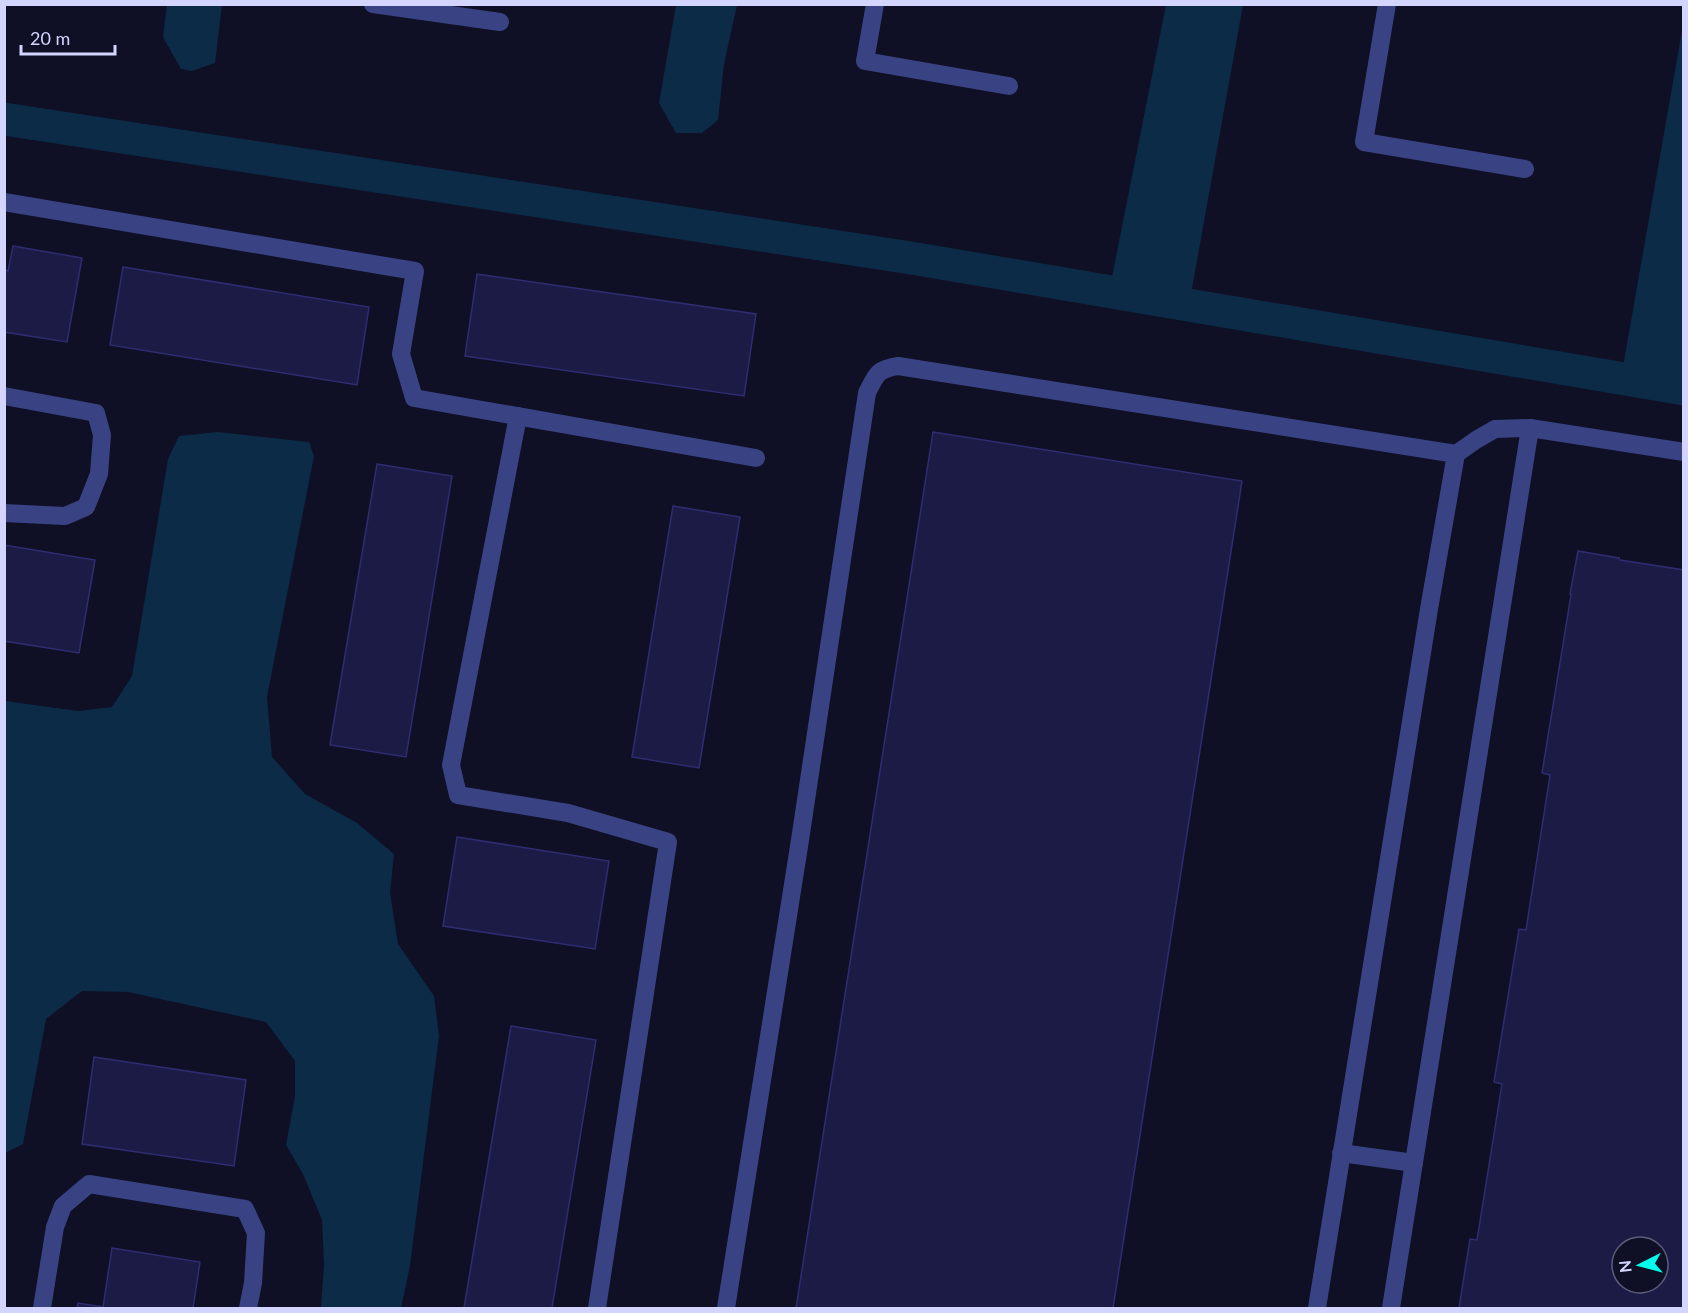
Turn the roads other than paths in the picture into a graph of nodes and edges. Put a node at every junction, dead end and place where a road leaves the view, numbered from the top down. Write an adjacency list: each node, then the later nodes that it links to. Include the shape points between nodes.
1 (373, 4): 4 (street)
2 (875, 4): 5 (street, via 865,61)
3 (1387, 4): 6 (street, via 1364,141)
4 (501, 22)
5 (1009, 86)
6 (1525, 169)
7 (4, 202): 9 (street, via 415,271 401,354 414,398)
8 (4, 396): 14 (street, via 96,413 102,435 99,474 86,507 65,516)
9 (518, 416): 13 (street); 19 (street, via 451,765 458,795 568,813 668,842)
10 (1530, 428): 11 (street); 12 (street, via 1495,429); 16 (street)
11 (1683, 452)
12 (1456, 454): 15 (street); 20 (street, via 898,366 884,368 876,375 867,393)
13 (756, 458)
14 (4, 513)
15 (1341, 1153): 16 (street); 21 (street)
16 (1414, 1163): 22 (street)
17 (42, 1308): 18 (street, via 55,1227 63,1206 89,1184 245,1209 256,1233)
18 (248, 1308)
19 (597, 1308)
20 (726, 1308)
21 (1317, 1308)
22 (1392, 1308)

